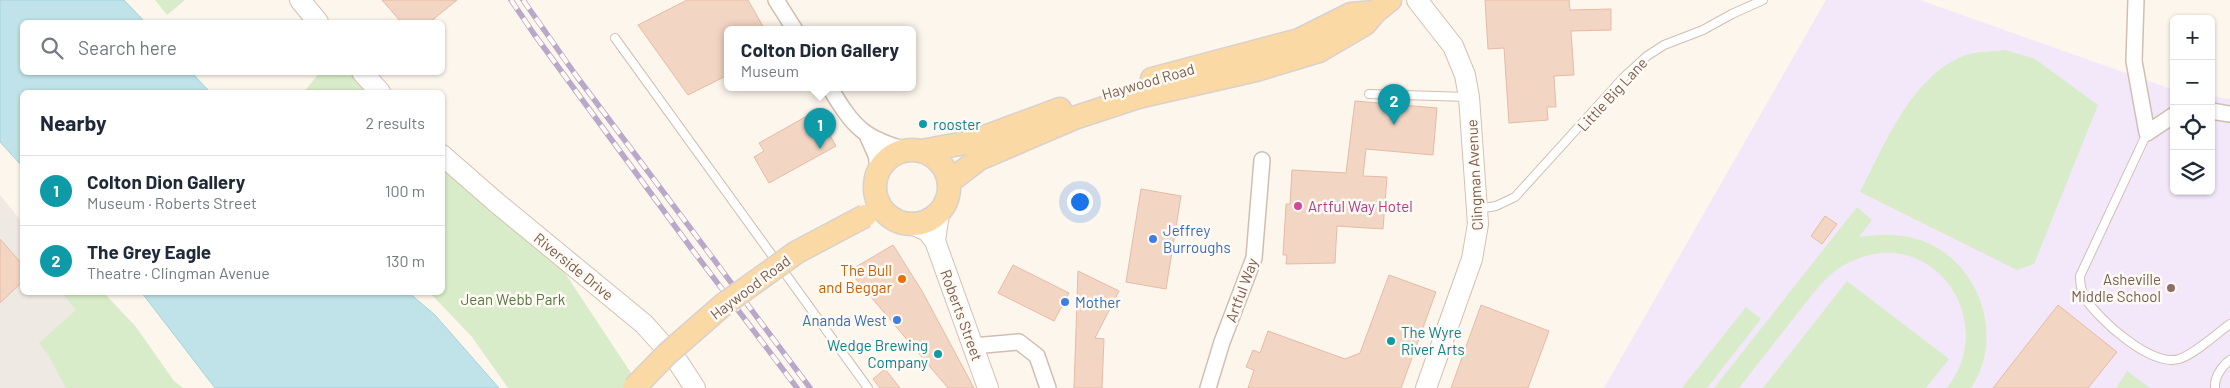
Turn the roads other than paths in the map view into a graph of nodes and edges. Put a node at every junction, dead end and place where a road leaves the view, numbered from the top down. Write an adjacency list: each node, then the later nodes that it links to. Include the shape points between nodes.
1 (300, 0): 7 (main road)
2 (776, 0): 8 (street)
3 (1416, 0): 15 (main road, Clingman Avenue, via 1445,34 1459,58)
4 (1763, 0): 26 (lane, Little Big Lane, via 1646,56 1515,197 1496,206)
5 (2136, 0): 19 (street, via 2134,62)
6 (1382, 6): 13 (main road, Haywood Road, via 1365,24 1319,51 1256,70)
7 (316, 20)
8 (792, 26)
9 (615, 38): 36 (lane)
10 (365, 75): 11 (main road)
11 (378, 90)
12 (832, 91): 20 (street)
13 (1136, 91): 21 (main road, Haywood Road, via 1112,90 971,142); 25 (main road, Haywood Road, via 979,159)
14 (1368, 94): 15 (lane)
15 (1469, 97): 26 (main road, Clingman Avenue)
16 (2215, 112): 17 (street)
17 (2230, 114)
18 (2170, 118): 19 (street)
19 (2147, 133): 31 (lane, via 2080,276 2084,298 2102,319 2141,350 2164,360 2179,359)
20 (867, 136): 21 (street); 24 (street)
21 (916, 151): 24 (main road, via 892,156); 25 (main road, via 940,163)
22 (445, 158): 35 (main road, Riverside Drive, via 644,324 678,362)
23 (1262, 160): 39 (street, Artful Way, via 1254,258)
24 (879, 171): 27 (main road)
25 (949, 182): 28 (main road, via 949,193)
26 (1478, 209): 40 (main road, Clingman Avenue, via 1477,240 1472,259)
27 (873, 212): 29 (main road); 34 (main road, Haywood Road, bridge, via 797,252 723,305)
28 (939, 213): 29 (main road, via 927,222); 30 (main road, Roberts Street)
29 (912, 224): 30 (main road, via 927,231)
30 (935, 241): 32 (main road, Roberts Street)
31 (2230, 324)
32 (973, 346): 37 (main road, Roberts Street); 38 (street, via 1019,342 1037,356)
33 (2230, 360): 41 (lane, via 2222,366)
34 (634, 388)
35 (695, 388)
36 (868, 388)
37 (988, 388)
38 (1048, 388)
39 (1208, 388)
40 (1426, 388)
41 (2215, 388)

